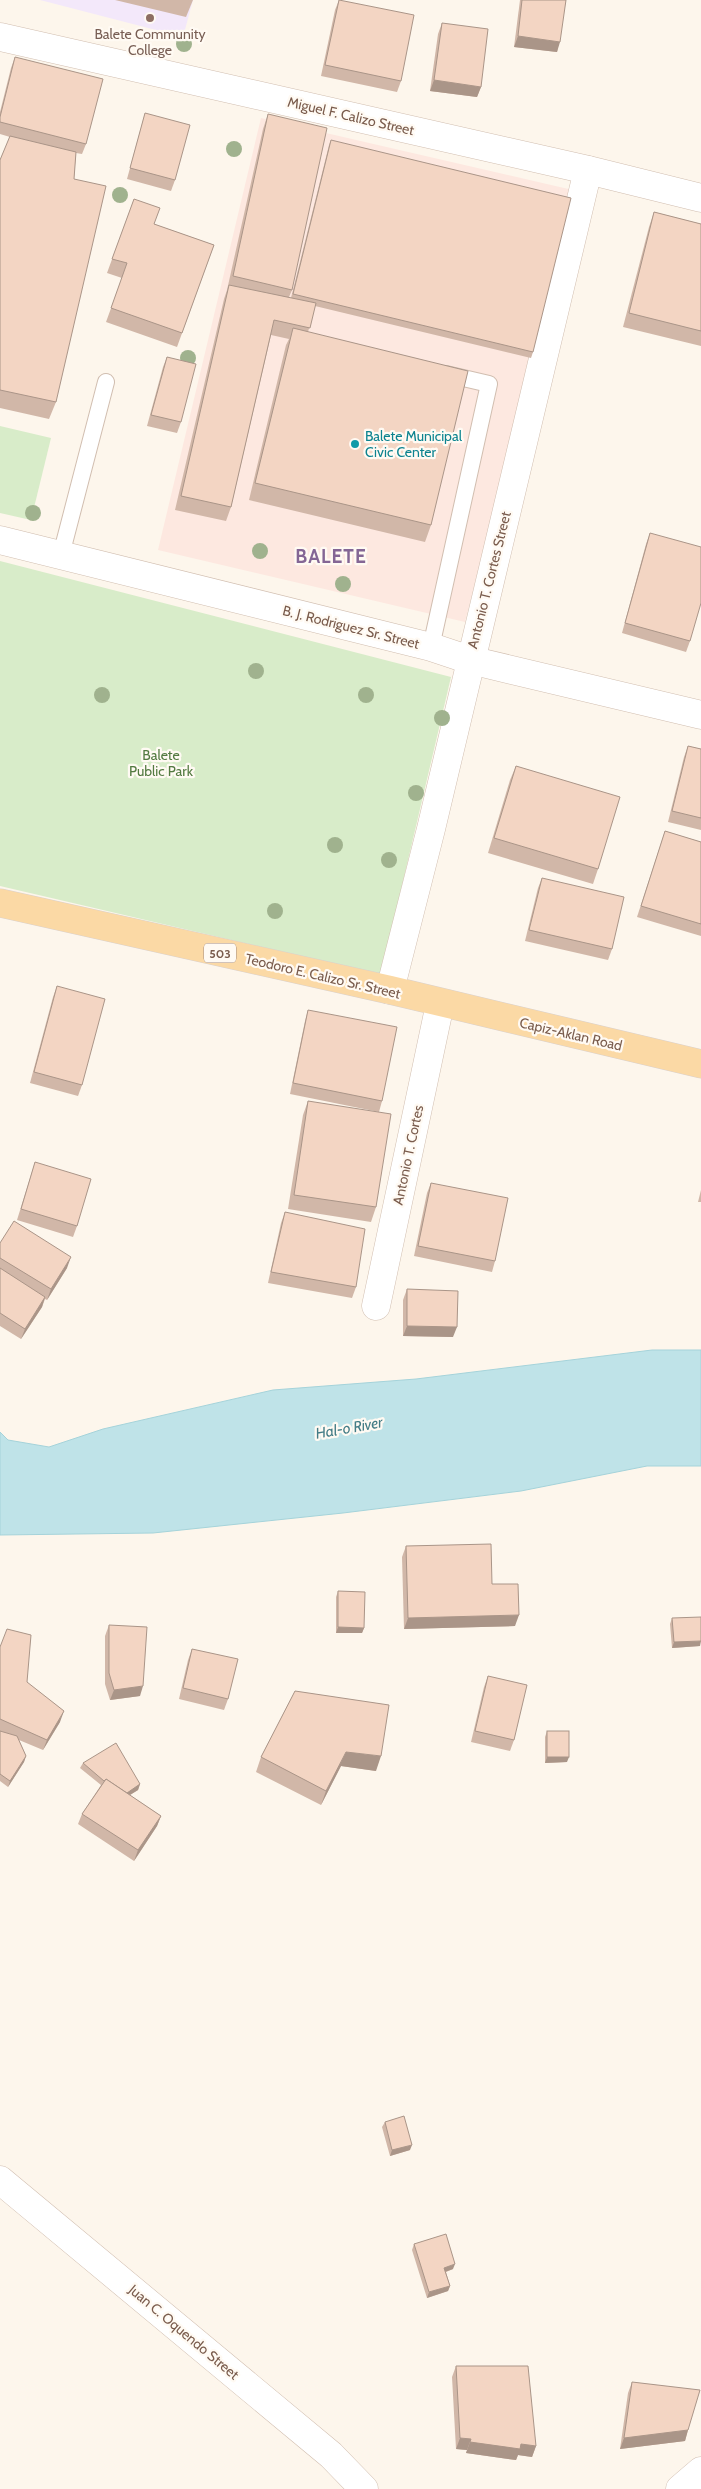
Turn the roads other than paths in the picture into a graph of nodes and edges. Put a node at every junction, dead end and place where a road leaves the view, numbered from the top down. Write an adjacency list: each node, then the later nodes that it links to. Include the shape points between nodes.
1 (0, 36): 2 (street, Miguel F. Calizo Street)
2 (588, 170): 3 (street, Miguel F. Calizo Street); 9 (street, Antonio T. Cortes Street)
3 (701, 198)
4 (432, 370): 8 (lane, via 489,384)
5 (106, 382): 7 (lane)
6 (0, 540): 7 (street, B. J. Rodriguez Sr. Street)
7 (61, 555): 8 (street, B. J. Rodriguez Sr. Street)
8 (431, 646): 9 (street, B. J. Rodriguez Sr. Street)
9 (470, 660): 10 (street, B. J. Rodriguez Sr. Street); 12 (street, Antonio T. Cortes Street)
10 (701, 715)
11 (0, 903): 12 (main road, Teodoro E. Calizo Sr. Street / 503)
12 (390, 990): 13 (main road, Teodoro E. Calizo Sr. Street / 503)
13 (440, 1004): 14 (main road, Capiz-Aklan Road / 503); 15 (street, Antonio T. Cortes)
14 (701, 1064)
15 (376, 1306)
16 (0, 2180): 18 (street, Juan C. Oquendo Street, via 331,2455)
17 (701, 2470): 19 (street)
18 (364, 2489)
19 (680, 2489)

